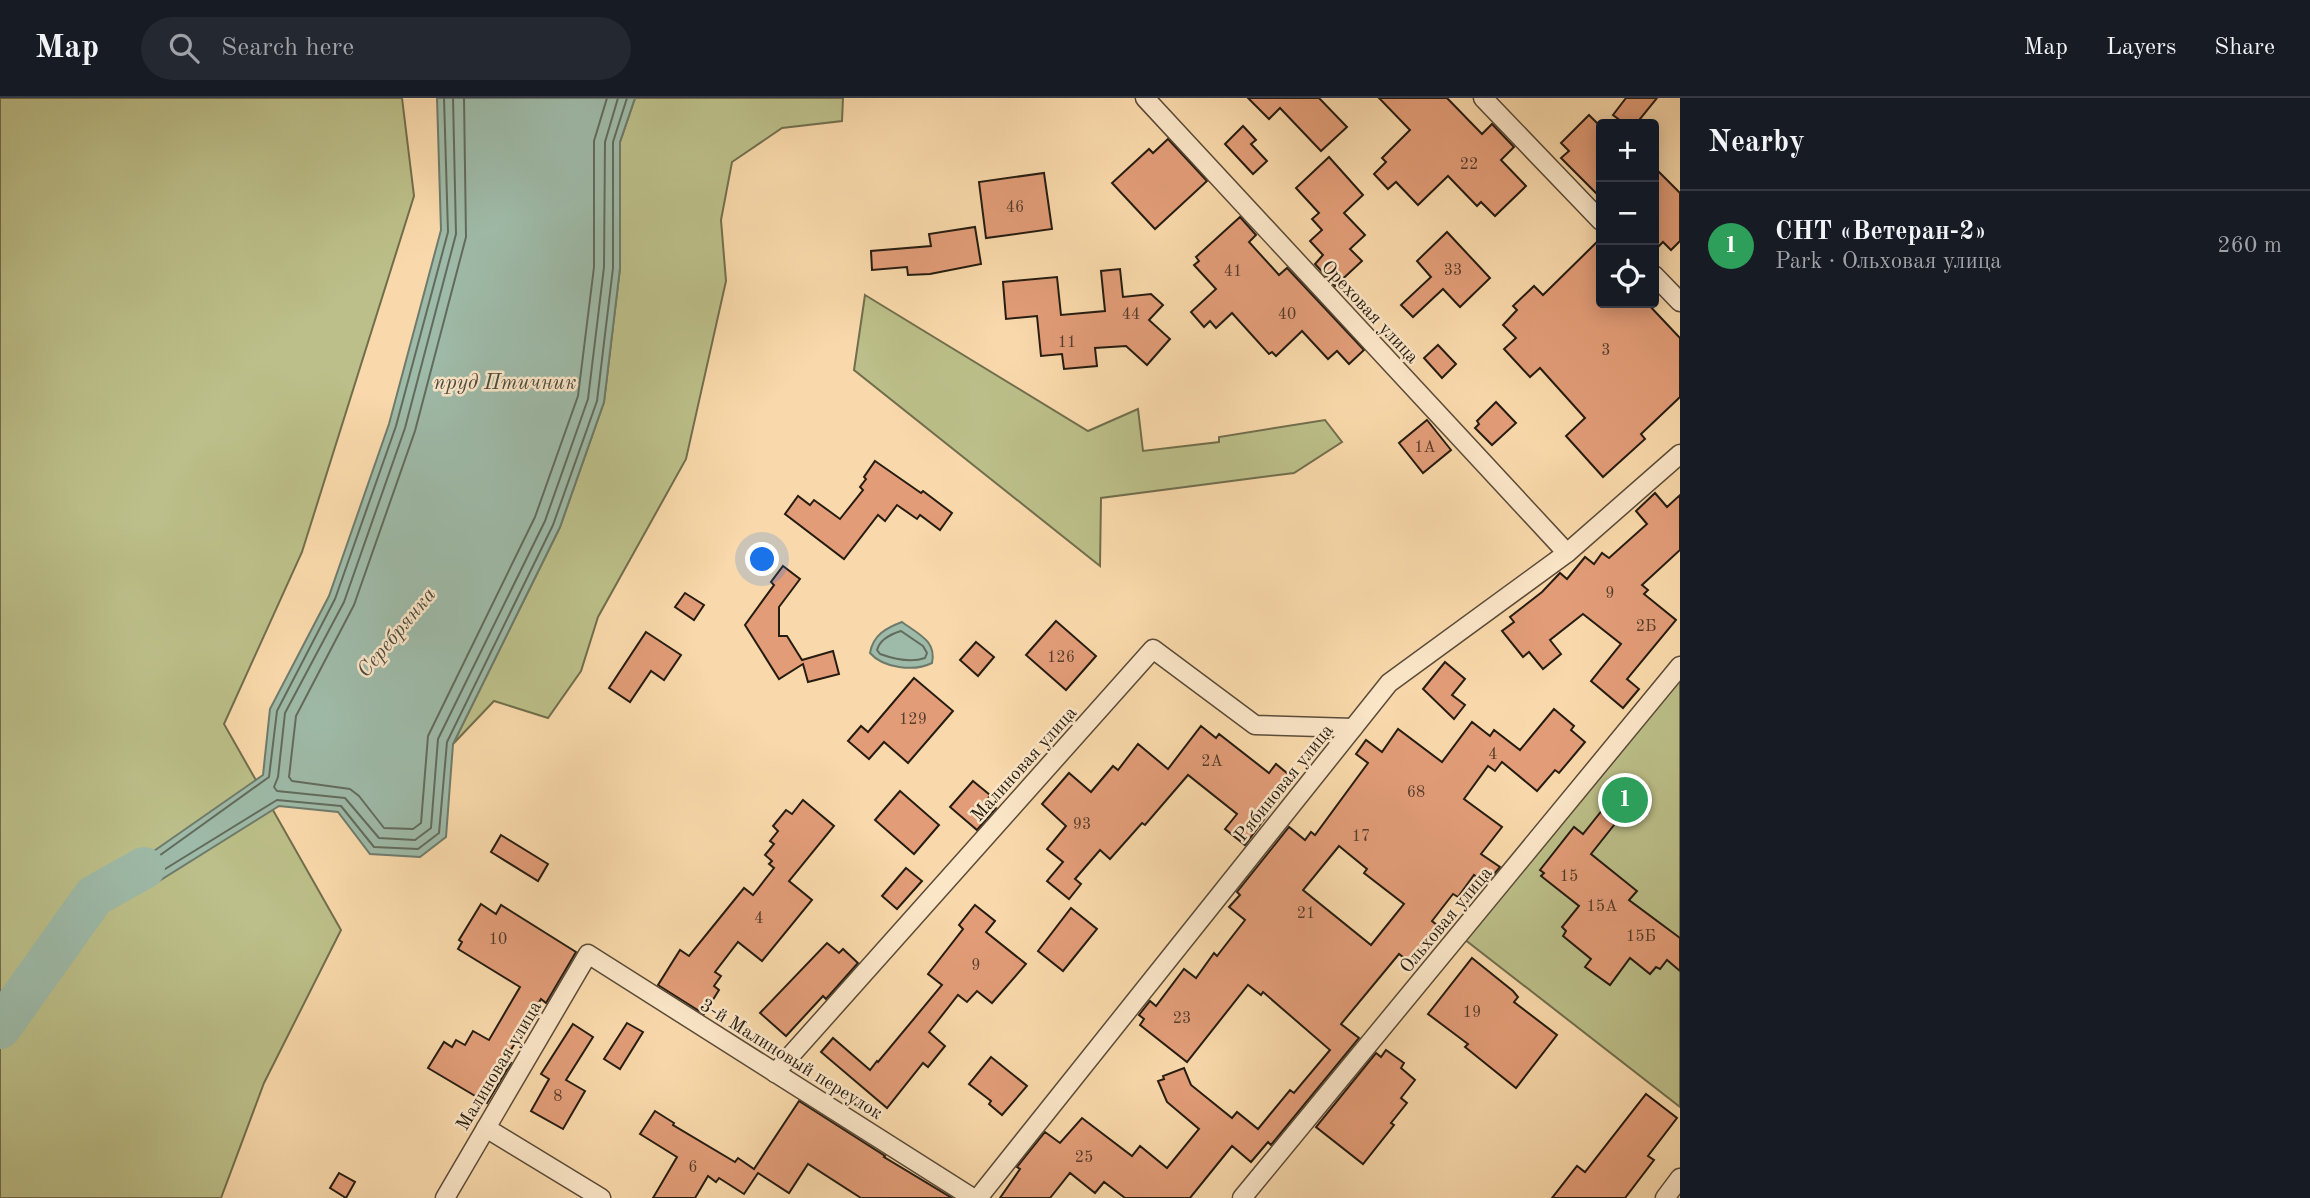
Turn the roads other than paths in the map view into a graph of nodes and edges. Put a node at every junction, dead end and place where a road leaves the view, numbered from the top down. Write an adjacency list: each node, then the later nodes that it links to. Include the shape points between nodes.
1 (1145, 98): 7 (street, Ореховая улица)
2 (1483, 98): 3 (street)
3 (1596, 215)
4 (1659, 280): 5 (street)
5 (1680, 302)
6 (1680, 454): 7 (street, Рябиновая улица)
7 (1567, 553): 9 (street, Рябиновая улица, via 1389,683)
8 (1680, 666): 17 (street, Ольховая улица)
9 (1353, 728): 11 (street, Малиновая улица, via 1255,724 1153,649); 16 (street, Рябиновая улица)
10 (589, 954): 11 (street, 3-й Малиновый переулок); 12 (street, Малиновая улица)
11 (775, 1073): 16 (street, 3-й Малиновый переулок)
12 (486, 1128): 14 (street, Малиновая улица); 15 (street)
13 (1680, 1178): 18 (street)
14 (444, 1198)
15 (601, 1198)
16 (975, 1198)
17 (1242, 1198)
18 (1665, 1198)

